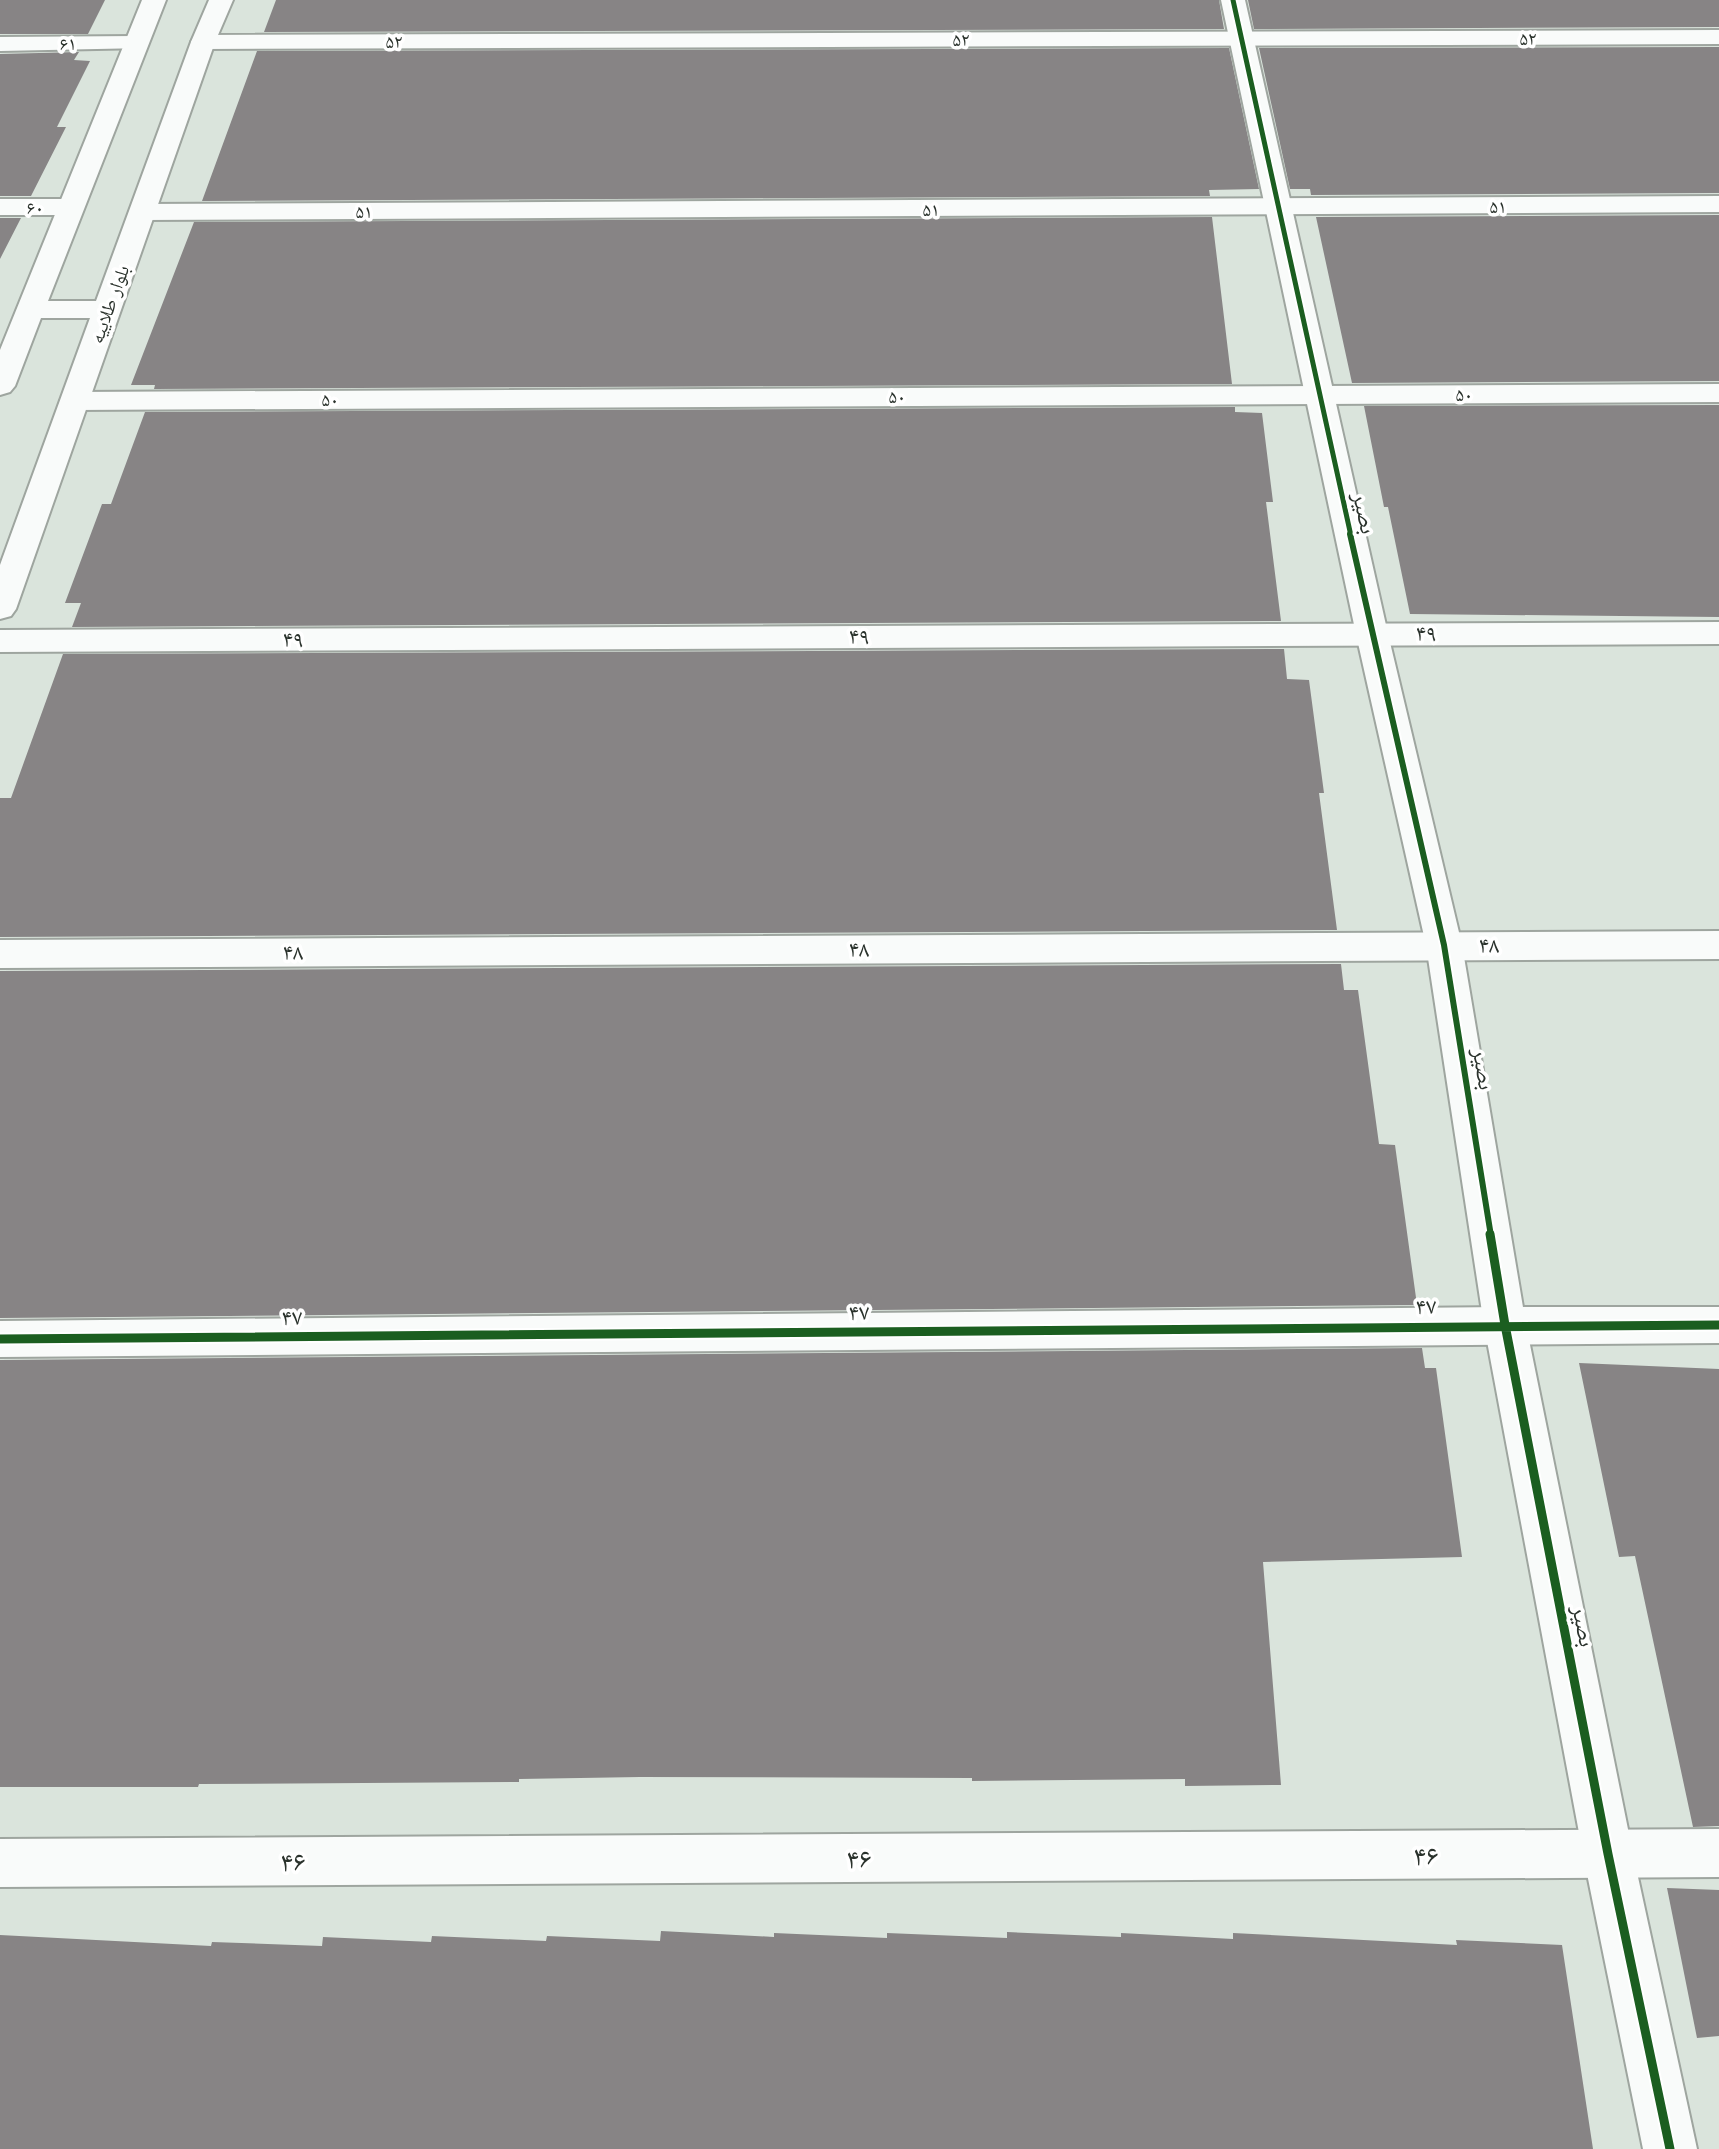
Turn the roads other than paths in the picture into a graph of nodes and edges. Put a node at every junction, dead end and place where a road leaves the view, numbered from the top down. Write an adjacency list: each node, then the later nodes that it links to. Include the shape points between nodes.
1 (154, 0): 7 (street)
2 (221, 0): 6 (street, بلوار طلاییه)
3 (1233, 0): 5 (street, بصیر)
4 (1719, 37): 5 (street, ۵۲)
5 (1241, 38): 6 (street, ۵۲); 12 (street, بصیر)
6 (203, 42): 13 (street, بلوار طلاییه)
7 (136, 43): 8 (street, ۶۱); 11 (street)
8 (0, 44)
9 (1719, 204): 12 (street, ۵۱)
10 (0, 207): 11 (street, ۶۰)
11 (71, 207): 15 (street)
12 (1279, 207): 13 (street, ۵۱); 18 (street, بصیر)
13 (142, 212): 14 (street, بلوار طلاییه)
14 (107, 309): 15 (street); 19 (street, بلوار طلاییه)
15 (30, 310): 16 (street)
16 (0, 386)
17 (1719, 393): 18 (street, ۵۰)
18 (1319, 394): 19 (street, ۵۰); 22 (street, بصیر)
19 (75, 401): 20 (street, بلوار طلاییه)
20 (0, 609)
21 (1719, 633): 22 (street, ۴۹)
22 (1372, 634): 23 (street, ۴۹); 24 (street, بصیر)
23 (0, 641)
24 (1444, 945): 25 (street, ۴۸); 26 (street, ۴۸); 27 (street, بصیر)
25 (1719, 945)
26 (0, 954)
27 (1506, 1325): 28 (street, ۴۷); 29 (street, ۴۷); 31 (street, بصیر)
28 (1719, 1325)
29 (0, 1339)
30 (1719, 1853): 31 (street, ۴۶)
31 (1608, 1854): 32 (street, ۴۶); 33 (street, بصیر)
32 (0, 1863)
33 (1670, 2149)

